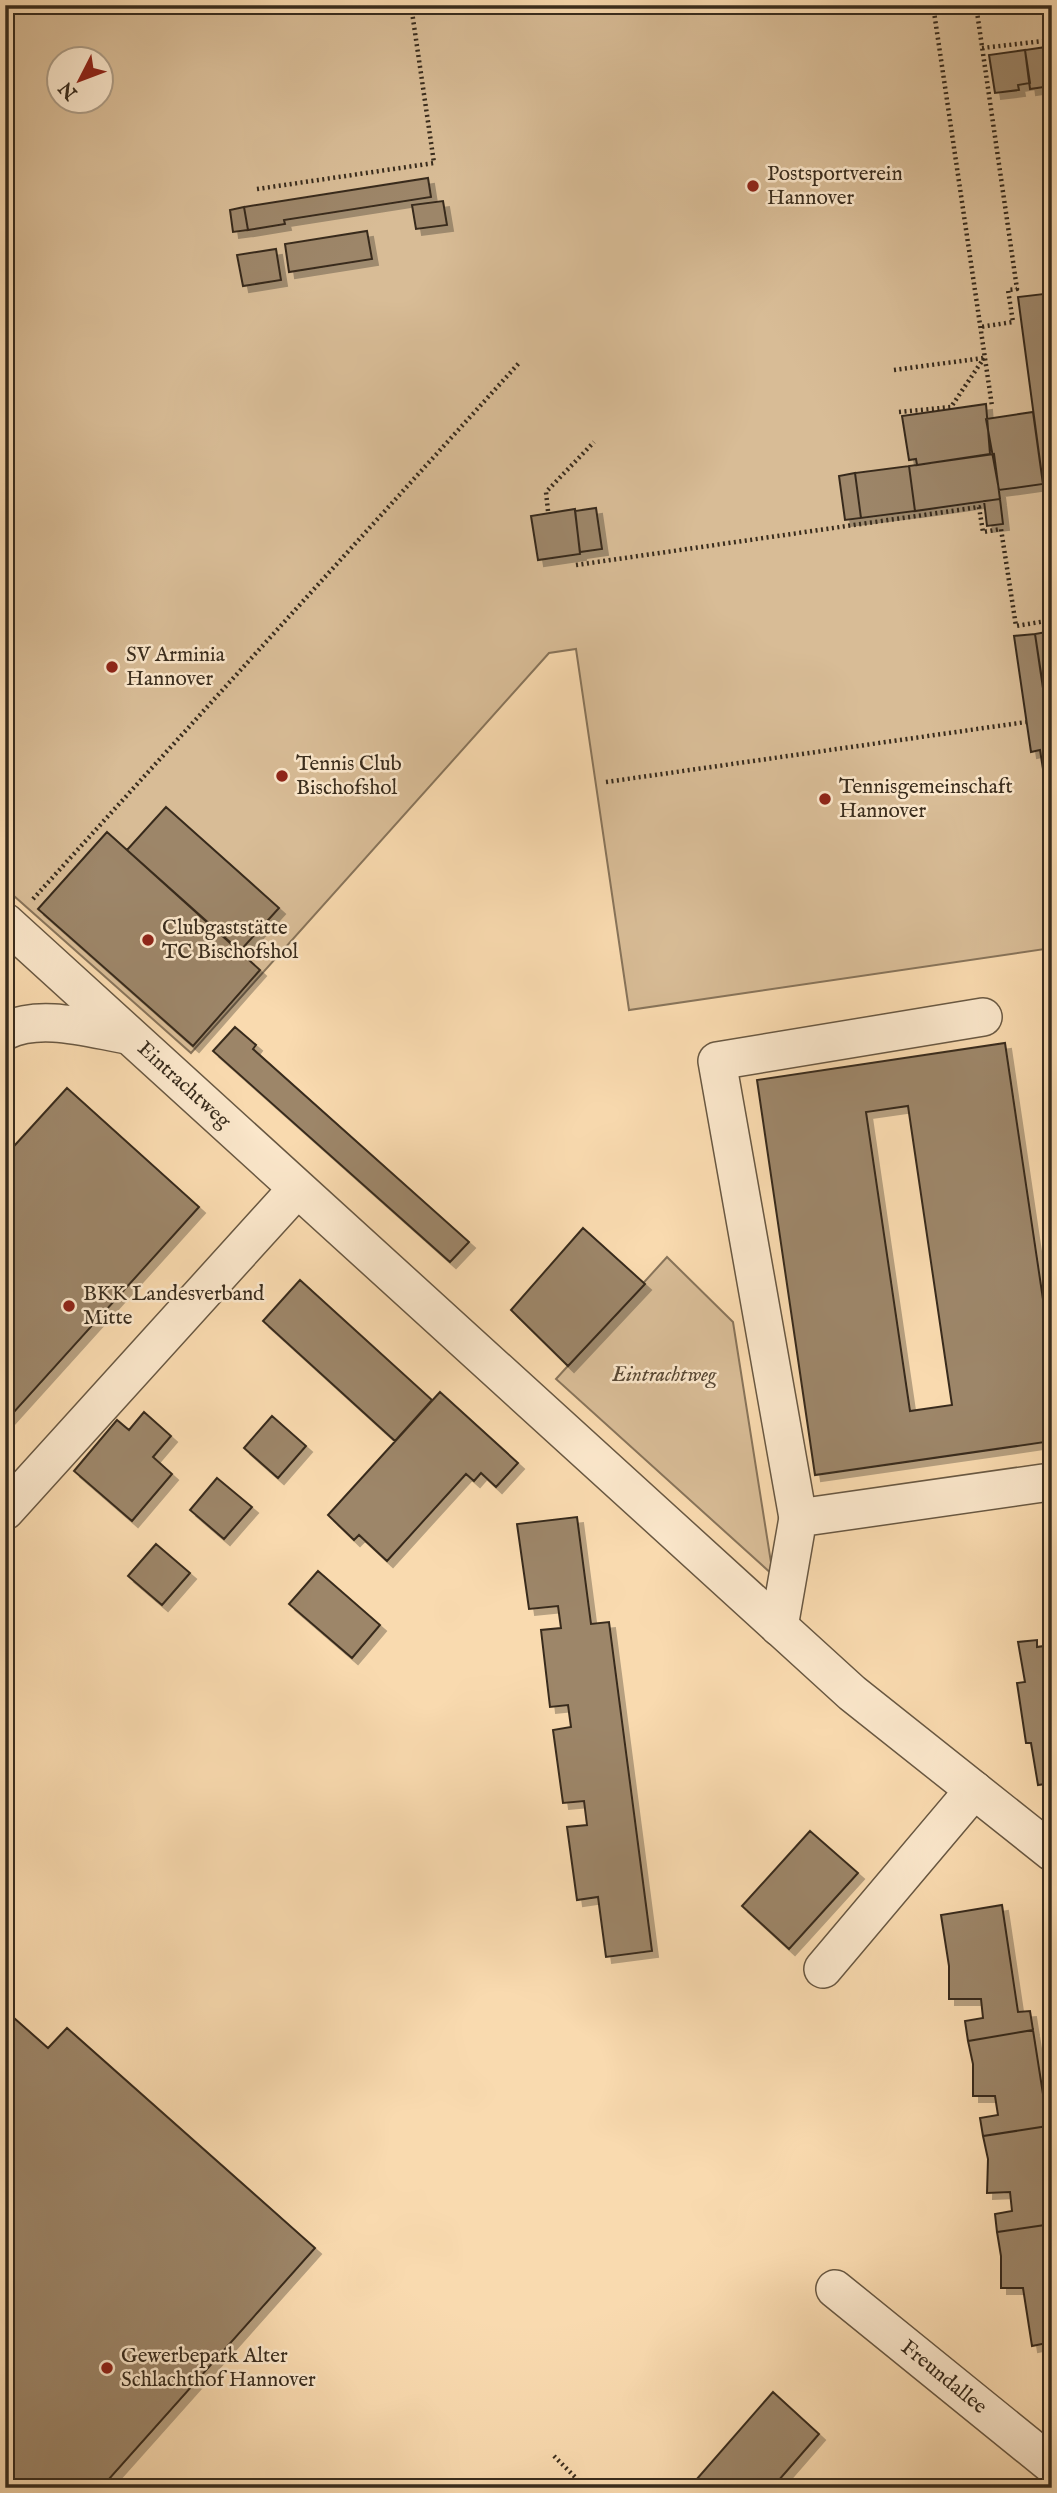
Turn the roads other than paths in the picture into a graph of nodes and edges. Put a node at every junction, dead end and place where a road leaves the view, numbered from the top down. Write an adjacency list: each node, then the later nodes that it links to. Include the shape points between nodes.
1 (7, 924): 4 (street, Eintrachtweg)
2 (983, 1017): 8 (street, via 717,1061)
3 (5, 1031): 4 (street, via 55,1024)
4 (128, 1035): 5 (street, Eintrachtweg)
5 (296, 1190): 7 (street); 9 (street, Eintrachtweg)
6 (1043, 1483): 8 (street)
7 (5, 1511)
8 (798, 1518): 9 (street)
9 (779, 1627): 10 (street, Eintrachtweg, via 852,1693)
10 (974, 1790): 11 (street, Eintrachtweg); 12 (street)
11 (1052, 1852)
12 (823, 1969)
13 (835, 2288): 14 (street, Freundallee)
14 (1052, 2465)

